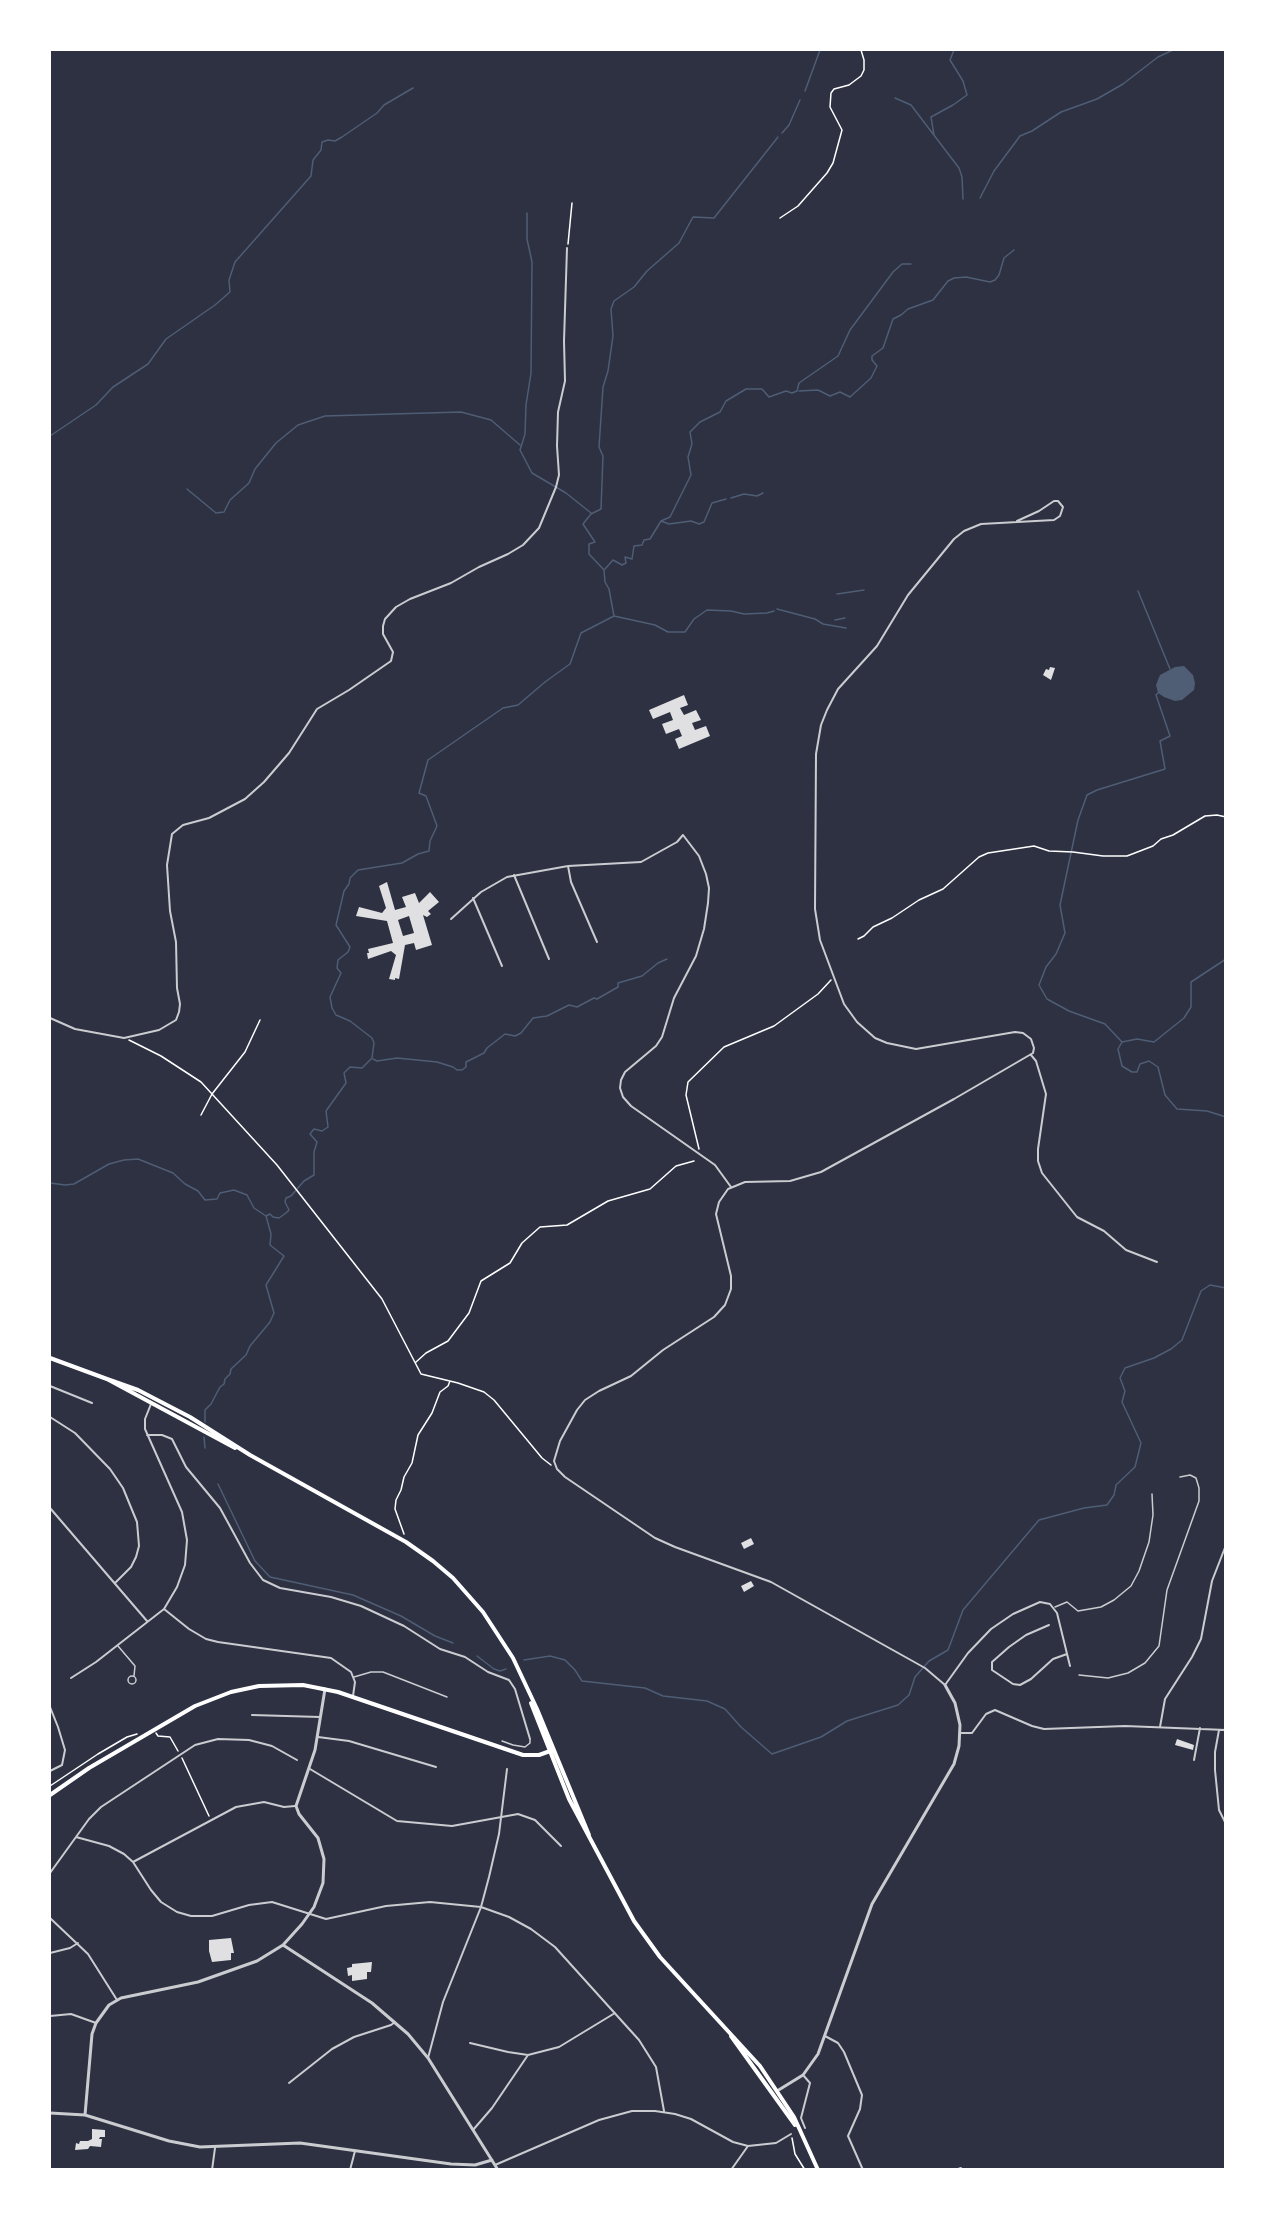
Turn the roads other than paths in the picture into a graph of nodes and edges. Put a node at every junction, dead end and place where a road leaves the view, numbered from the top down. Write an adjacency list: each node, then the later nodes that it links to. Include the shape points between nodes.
1 (567, 248): 10 (street, via 566,381 558,412 559,476 539,528 508,555 396,607 383,626 393,652 391,660 317,709 289,753 245,799 209,818 183,825 172,834 167,878 176,942 176,1020 167,1027 127,1038 75,1029)
2 (1017, 521): 2 (street, via 1056,520 1063,507 1054,501); 11 (street, via 972,526 954,539 908,595 877,646 838,690 827,710 816,754 815,909 820,940 844,1004 875,1038 903,1048 926,1048 1015,1032 1032,1039)
3 (568, 866): 4 (street); 7 (street); 12 (street, via 641,862 683,835 703,864 708,903 696,956 674,998 662,1037 625,1072 620,1088 632,1106 719,1168)
4 (514, 875): 5 (street); 8 (street)
5 (473, 898): 6 (street); 9 (street)
6 (451, 919)
7 (597, 942)
8 (549, 959)
9 (502, 966)
10 (50, 1018)
11 (1032, 1054): 12 (street, via 821,1172 798,1180 752,1181); 13 (street, via 1046,1094 1038,1149 1042,1173 1077,1217 1104,1231 1126,1250)
12 (730, 1187): 36 (street, via 716,1214 731,1276 725,1305 631,1376 585,1400 556,1448 555,1466 565,1477 655,1538 771,1582 920,1665)
13 (1157, 1262)
14 (50, 1358): 16 (main road, via 125,1384)
15 (50, 1386): 17 (street)
16 (153, 1400): 19 (street, via 145,1419); 51 (main road, via 406,1542 443,1569 492,1624 510,1653)
17 (92, 1403)
18 (50, 1417): 24 (street, via 75,1433 110,1469 137,1522 136,1557)
19 (147, 1435): 26 (street, via 182,1512 188,1540 182,1576); 49 (street, via 172,1439 193,1478 220,1508 263,1580 280,1588 361,1606 440,1649 510,1680)
20 (1180, 1477): 32 (lane, via 1196,1478 1200,1501 1169,1584 1159,1646 1143,1665 1124,1674 1104,1678)
21 (1152, 1494): 25 (lane, via 1154,1515 1149,1542 1128,1588 1096,1608 1077,1611 1067,1602)
22 (50, 1508): 24 (street)
23 (1226, 1545): 43 (street, via 1210,1588 1199,1643 1165,1699)
24 (115, 1583): 27 (street)
25 (1054, 1608): 30 (street); 36 (street, via 1037,1602 996,1625 968,1653)
26 (164, 1609): 27 (street); 34 (street, via 206,1639 318,1654 342,1664)
27 (148, 1622): 29 (street)
28 (1049, 1625): 30 (street, via 1009,1647 992,1662 992,1670 1013,1684 1020,1684 1053,1659)
29 (118, 1646): 33 (lane, via 136,1668); 35 (street)
30 (1067, 1654): 31 (street)
31 (1070, 1666)
32 (1079, 1675)
33 (134, 1676)
34 (354, 1677): 38 (lane, via 383,1672); 39 (street)
35 (70, 1678)
36 (945, 1685): 47 (street, via 957,1709)
37 (325, 1689): 39 (main road); 42 (street); 58 (main road, via 268,1686 217,1696 89,1768)
38 (447, 1696)
39 (352, 1697): 51 (main road, via 509,1752 536,1755)
40 (50, 1707): 57 (street, via 65,1750 62,1765)
41 (252, 1715): 42 (street)
42 (320, 1717): 48 (street)
43 (1160, 1727): 44 (street); 47 (street, via 1044,1729 995,1710 986,1714 972,1733)
44 (1200, 1728): 45 (street); 53 (street)
45 (1219, 1730): 46 (street); 61 (street, via 1215,1770 1219,1810)
46 (1226, 1730)
47 (960, 1733): 78 (street, via 958,1752 949,1772 867,1914)
48 (318, 1737): 54 (street, via 349,1741); 56 (street)
49 (530, 1739): 50 (lane, via 525,1747)
50 (502, 1740)
51 (551, 1750): 77 (main road, via 569,1799 643,1935)
52 (297, 1760): 62 (street, via 266,1744 232,1738 204,1742 106,1804)
53 (1194, 1760)
54 (436, 1767)
55 (507, 1768): 60 (street)
56 (310, 1769): 59 (street); 60 (street, via 397,1821 452,1826)
57 (50, 1771)
58 (50, 1795)
59 (296, 1806): 64 (street, via 253,1803 236,1807); 67 (street, via 318,1838 324,1859 323,1883)
60 (502, 1815): 63 (street, via 518,1814 535,1820); 66 (street)
61 (1226, 1824)
62 (76, 1837): 64 (street, via 109,1846); 65 (street)
63 (561, 1846)
64 (133, 1862): 67 (street, via 156,1896 184,1915 212,1916 272,1902)
65 (50, 1874)
66 (481, 1907): 67 (street, via 418,1902 326,1919); 73 (street, via 523,1924 546,1940); 81 (street, via 452,1975)
67 (309, 1915): 70 (street)
68 (50, 1918): 69 (street)
69 (78, 1943): 71 (street); 72 (street)
70 (283, 1945): 72 (street, via 235,1971); 75 (street)
71 (50, 1953)
72 (117, 2000): 76 (street)
73 (615, 2013): 80 (street, via 560,2047); 86 (street, via 653,2060)
74 (50, 2016): 76 (street, via 71,2014)
75 (395, 2022): 81 (street); 83 (street, via 332,2049)
76 (96, 2023): 88 (street)
77 (728, 2032): 84 (main road); 85 (main road)
78 (825, 2036): 82 (street, via 815,2061); 104 (street, via 838,2043 844,2052 862,2095 848,2136)
79 (470, 2043): 80 (street)
80 (528, 2055): 90 (street)
81 (428, 2058): 90 (street)
82 (803, 2075): 84 (street); 89 (street, via 810,2083 801,2118)
83 (289, 2083)
84 (778, 2091): 85 (street); 91 (main road)
85 (773, 2094): 91 (main road)
86 (664, 2111): 93 (street); 97 (street, via 614,2115)
87 (50, 2113): 88 (street)
88 (85, 2115): 94 (street, via 181,2144)
89 (805, 2128)
90 (473, 2130): 96 (street)
91 (799, 2130): 103 (main road)
92 (791, 2134): 93 (street, via 776,2143)
93 (748, 2146): 102 (street)
94 (215, 2148): 95 (street, via 294,2142); 99 (street)
95 (354, 2151): 96 (street, via 457,2165); 100 (street)
96 (492, 2160): 97 (street)
97 (495, 2165): 101 (street)
98 (961, 2168): 105 (street)
99 (212, 2169)
100 (350, 2169)
101 (498, 2169)
102 (731, 2169)
103 (818, 2169)
104 (863, 2169)
105 (955, 2169)

